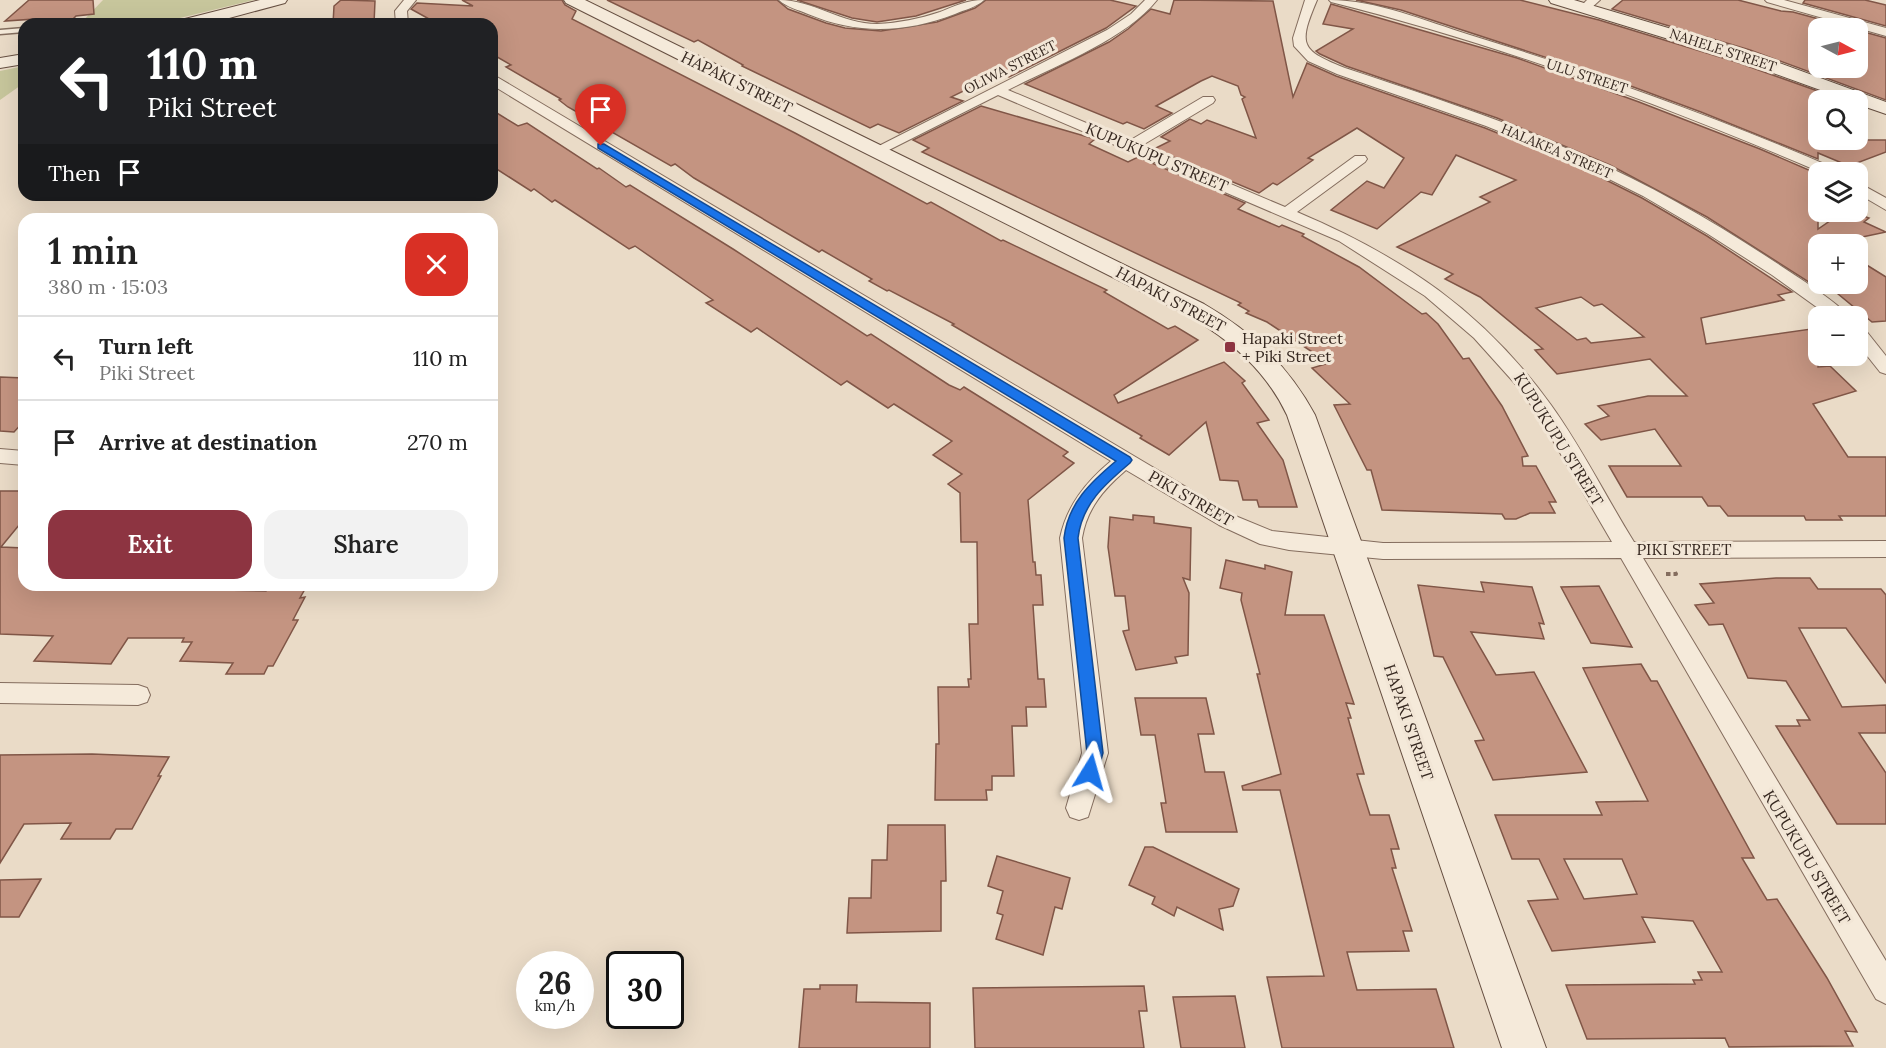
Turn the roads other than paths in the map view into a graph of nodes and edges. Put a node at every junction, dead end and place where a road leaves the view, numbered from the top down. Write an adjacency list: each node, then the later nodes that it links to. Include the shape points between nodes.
1 (279, 0): 12 (street)
2 (411, 0): 13 (street, via 401,11)
3 (572, 0): 24 (street, HAPAKI STREET)
4 (785, 0): 5 (street, via 839,22 885,27 922,23)
5 (978, 0)
6 (1151, 0): 20 (street, OLIWA STREET, via 1111,33)
7 (1311, 0): 30 (street, HALAKEA STREET, via 1297,35 1300,46 1314,59 1514,132 1613,175 1724,236)
8 (1335, 0): 26 (street, ULU STREET, via 1617,86)
9 (1557, 0): 11 (street, NAHELE STREET)
10 (1771, 0): 16 (street)
11 (1589, 4): 22 (street, NAHELE STREET)
12 (210, 18)
13 (402, 18)
14 (18, 30): 15 (lane)
15 (0, 32)
16 (1886, 32)
17 (18, 60): 18 (street)
18 (0, 63)
19 (498, 87): 35 (street, PIKI STREET)
20 (998, 90): 23 (street, KUPUKUPU STREET); 24 (street, OLIWA STREET)
21 (1208, 100): 23 (street)
22 (1886, 108)
23 (1131, 146): 29 (street, KUPUKUPU STREET)
24 (876, 151): 36 (street, HAPAKI STREET, via 1196,309 1248,344 1270,364 1294,400)
25 (1360, 159): 29 (street)
26 (1808, 162)
27 (1868, 193): 28 (street)
28 (1886, 205)
29 (1287, 212): 38 (street, KUPUKUPU STREET, via 1395,265 1485,337 1512,365 1541,405)
30 (1826, 306)
31 (1868, 345): 32 (street)
32 (1886, 368)
33 (0, 456): 34 (street)
34 (18, 458)
35 (1125, 460): 36 (street, PIKI STREET, via 1226,520 1268,538); 41 (street, via 1094,487 1072,525 1095,753)
36 (1348, 548): 38 (street, PIKI STREET); 43 (street, HAPAKI STREET)
37 (1886, 549): 38 (street, PIKI STREET)
38 (1626, 550): 42 (street, KUPUKUPU STREET)
39 (0, 693): 40 (street)
40 (138, 695)
41 (1080, 808)
42 (1886, 989)
43 (1524, 1048)

